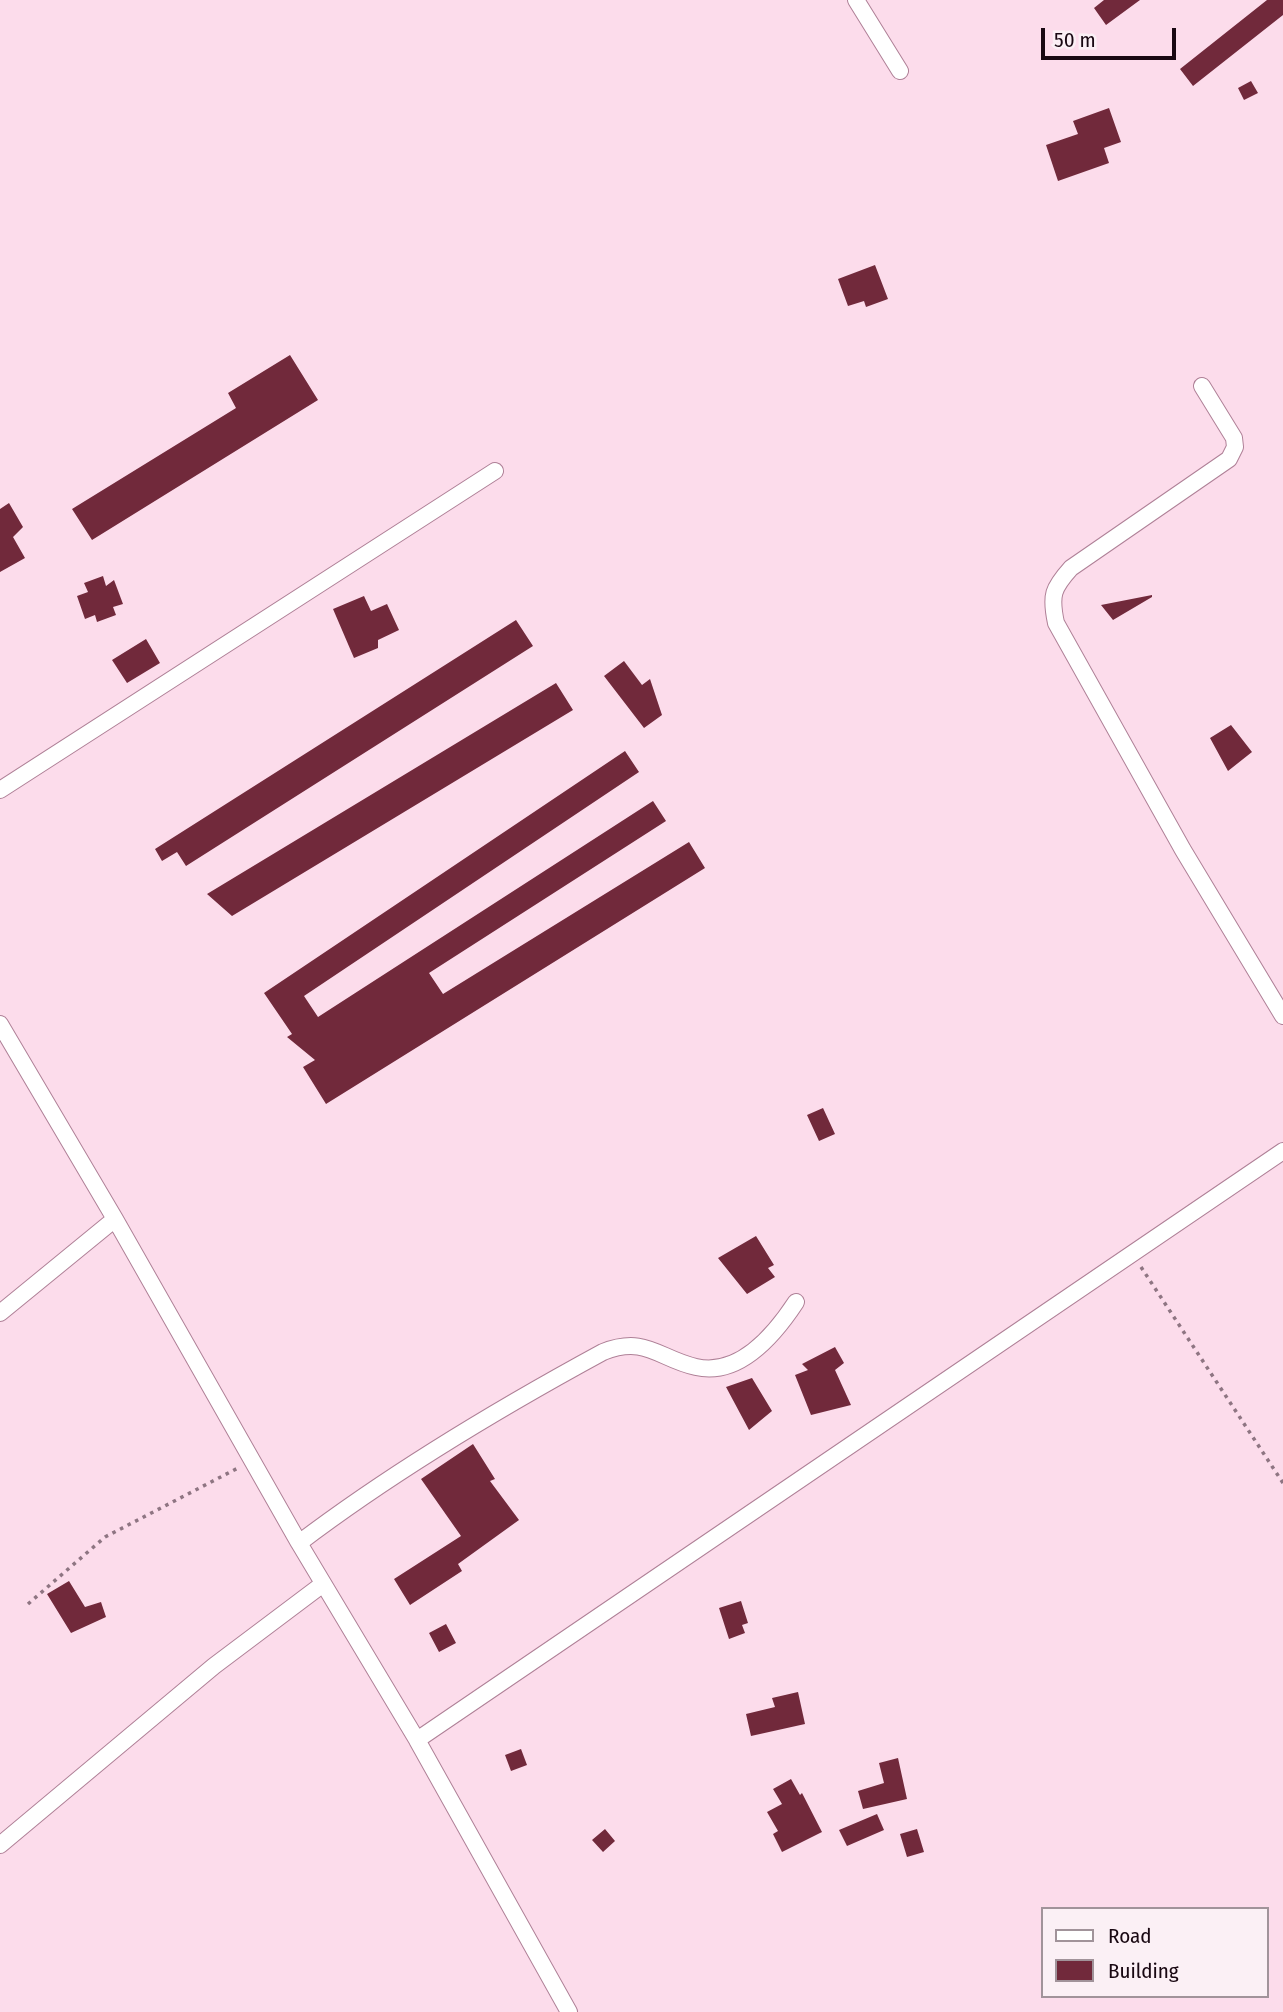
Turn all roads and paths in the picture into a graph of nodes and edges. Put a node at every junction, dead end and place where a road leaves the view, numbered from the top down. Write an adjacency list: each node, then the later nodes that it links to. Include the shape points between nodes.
1 (856, 0): 2 (street)
2 (900, 71)
3 (1202, 386): 6 (street, via 1234,438 1229,459 1071,568 1054,586 1053,608 1056,623 1109,720)
4 (495, 471): 5 (street)
5 (0, 790)
6 (1283, 1016)
7 (0, 1024): 9 (street)
8 (1283, 1151): 10 (street)
9 (115, 1219): 12 (street); 13 (street)
10 (1132, 1254): 14 (path); 18 (street)
11 (796, 1302): 15 (street, via 750,1354 723,1367 695,1367 643,1346 618,1346 603,1352 408,1467)
12 (0, 1313)
13 (252, 1461): 15 (street); 17 (path, via 105,1537)
14 (1283, 1483)
15 (299, 1544): 16 (street)
16 (323, 1584): 18 (street); 19 (street, via 214,1666)
17 (28, 1604)
18 (417, 1740): 20 (street)
19 (0, 1845)
20 (569, 2012)

